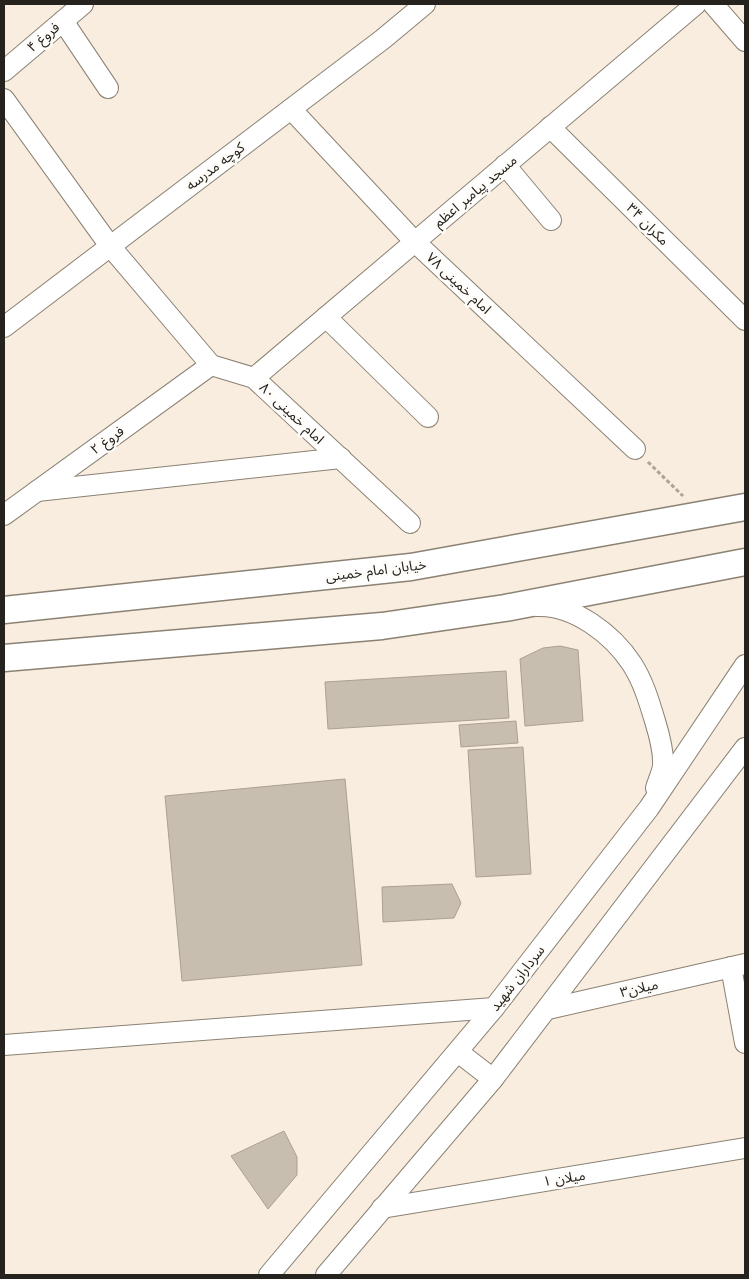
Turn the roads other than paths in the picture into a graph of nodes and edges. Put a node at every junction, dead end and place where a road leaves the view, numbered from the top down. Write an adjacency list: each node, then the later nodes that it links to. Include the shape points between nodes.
1 (83, 4): 5 (street, فروغ ۴)
2 (425, 4): 10 (street, کوچه مدرسه)
3 (696, 4): 11 (street, مسجد پیامبر اعظم)
4 (713, 4): 6 (street)
5 (63, 21): 7 (street, فروغ ۴); 8 (street)
6 (745, 41)
7 (4, 71)
8 (108, 88)
9 (4, 99): 15 (street)
10 (291, 109): 14 (street, امام خمینی ۷۸); 15 (street, کوچه مدرسه)
11 (550, 127): 12 (street, مسجد پیامبر اعظم); 17 (street, مکران ۳۴)
12 (505, 166): 13 (street); 14 (street, مسجد پیامبر اعظم)
13 (551, 220)
14 (415, 242): 16 (street, مسجد پیامبر اعظم); 22 (street, امام خمینی ۷۸)
15 (110, 246): 18 (street, کوچه مدرسه); 19 (street)
16 (326, 317): 20 (street, مسجد پیامبر اعظم); 21 (street)
17 (745, 320)
18 (4, 327)
19 (211, 365): 20 (street, امام خمینی ۸۰); 24 (street, فروغ ۲)
20 (254, 378): 23 (street, امام خمینی ۸۰)
21 (428, 417)
22 (635, 449)
23 (341, 458): 24 (street); 27 (street, امام خمینی ۸۰)
24 (37, 491): 26 (street, فروغ ۲)
25 (745, 507): 30 (main road, خیابان امام خمینی, via 411,567)
26 (4, 515)
27 (410, 523)
28 (745, 562): 29 (main road)
29 (505, 608): 31 (main road, via 382,626); 36 (street, via 543,606 582,618 613,642 632,664 648,695 659,734 663,766)
30 (4, 610)
31 (4, 658)
32 (745, 665): 36 (street, سرداران شهید)
33 (745, 748): 35 (street)
34 (745, 772): 35 (street)
35 (724, 775): 39 (street)
36 (649, 808): 38 (street, سرداران شهید)
37 (738, 966): 39 (street, میلان۳); 40 (street)
38 (494, 1008): 41 (street); 42 (street, سرداران شهید)
39 (548, 1009): 43 (street)
40 (745, 1043)
41 (4, 1045)
42 (458, 1052): 43 (street); 46 (street, سرداران شهید)
43 (493, 1079): 45 (street)
44 (745, 1148): 45 (street, میلان ۱)
45 (382, 1208): 47 (street)
46 (268, 1275)
47 (326, 1275)

